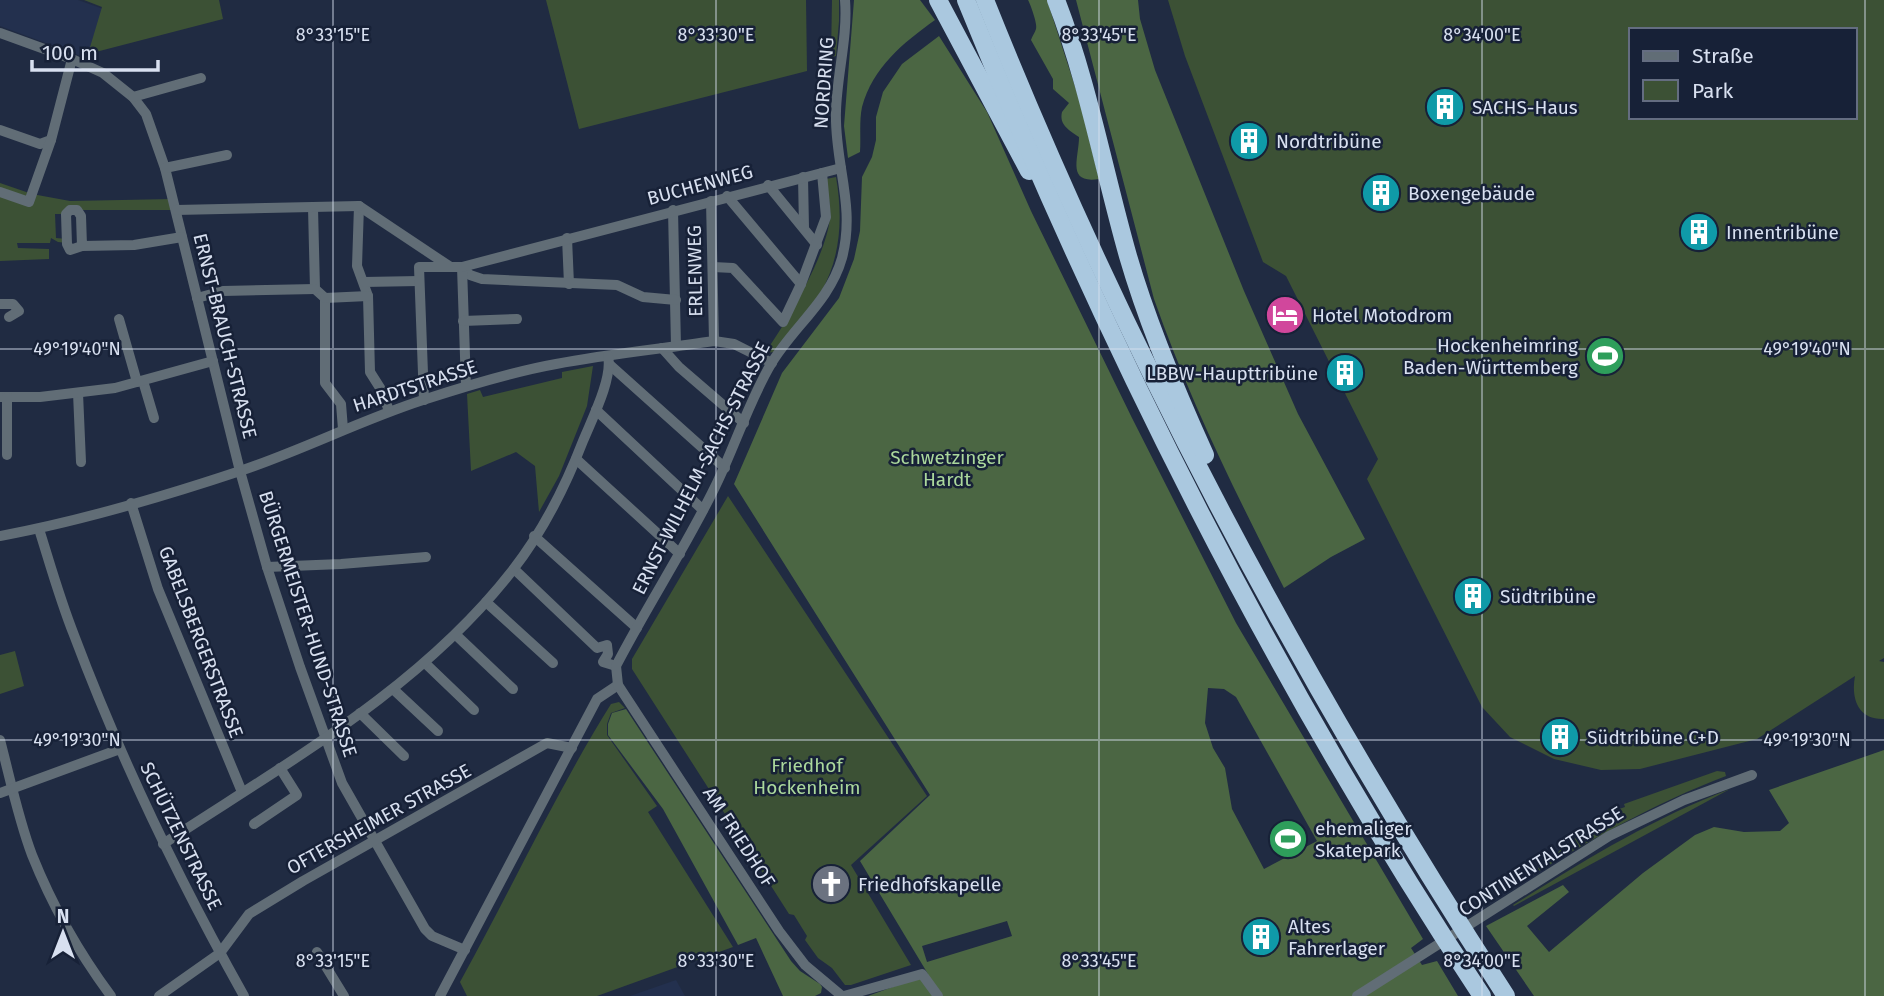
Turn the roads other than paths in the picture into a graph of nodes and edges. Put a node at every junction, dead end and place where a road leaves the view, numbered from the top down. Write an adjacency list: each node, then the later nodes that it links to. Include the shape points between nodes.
1 (845, 0): 13 (street, NORDRING, via 836,110)
2 (938, 0): 22 (highway, via 1015,148)
3 (1056, 0): 71 (highway, via 1143,303)
4 (975, 4): 22 (highway); 71 (highway, via 1028,105 1164,402)
5 (0, 33): 6 (street, ERNST-BRAUCH-STRASSE)
6 (72, 58): 8 (street, ERNST-BRAUCH-STRASSE, via 103,73); 10 (street)
7 (201, 78): 8 (street)
8 (133, 97): 12 (street, ERNST-BRAUCH-STRASSE, via 146,114)
9 (0, 130): 10 (street, via 40,144)
10 (51, 140): 17 (street, via 29,202)
11 (227, 155): 12 (street)
12 (165, 168): 23 (street, ERNST-BRAUCH-STRASSE)
13 (841, 168): 14 (street, BUCHENWEG); 53 (street, ERNST-WILHELM-SACHS-STRASSE, via 848,204 841,261 825,295)
14 (822, 173): 15 (street, BUCHENWEG); 28 (street, via 826,217)
15 (803, 177): 16 (street, BUCHENWEG); 25 (street)
16 (768, 185): 18 (street, BUCHENWEG); 25 (street)
17 (0, 192)
18 (727, 196): 19 (street, BUCHENWEG); 36 (street)
19 (712, 201): 24 (street, BUCHENWEG); 32 (street, ERLENWEG)
20 (359, 206): 21 (street); 30 (street); 34 (street, via 357,266)
21 (313, 208): 23 (street, ERNST-BRAUCH-STRASSE); 37 (street)
22 (1053, 209): 107 (highway, via 1249,606 1331,752)
23 (176, 210): 26 (street, ERNST-BRAUCH-STRASSE)
24 (673, 210): 27 (street, BUCHENWEG); 41 (street)
25 (804, 229): 28 (street)
26 (182, 237): 29 (street, via 134,245); 39 (street, ERNST-BRAUCH-STRASSE)
27 (567, 238): 31 (street, BUCHENWEG); 35 (street)
28 (817, 245): 36 (street)
29 (82, 246)
30 (450, 267): 31 (street, BUCHENWEG); 33 (street, BUCHENWEG, via 419,267)
31 (462, 267): 35 (street, BUCHENWEG, via 482,279); 47 (street)
32 (713, 267): 36 (street, via 733,268 783,322); 48 (street, ERLENWEG)
33 (419, 281): 34 (street); 58 (street)
34 (365, 282): 38 (street)
35 (569, 284): 41 (street, BUCHENWEG, via 617,285 643,297)
36 (801, 284)
37 (315, 289): 39 (street, via 223,291); 40 (street)
38 (368, 296): 40 (street); 60 (street, via 370,372)
39 (197, 298): 51 (street, ERNST-BRAUCH-STRASSE)
40 (325, 298): 63 (street, via 325,383 341,404)
41 (676, 300): 49 (street)
42 (0, 304): 43 (street, via 13,304 19,311)
43 (5, 317): 44 (street)
44 (24, 317)
45 (119, 319): 54 (street)
46 (517, 319): 47 (street)
47 (463, 321): 55 (street)
48 (714, 341): 49 (street, HARDTSTRASSE); 53 (street, via 734,344)
49 (676, 346): 50 (street, HARDTSTRASSE)
50 (663, 348): 52 (street, HARDTSTRASSE); 62 (street)
51 (212, 361): 54 (street); 68 (street, ERNST-BRAUCH-STRASSE)
52 (609, 361): 55 (street, HARDTSTRASSE, via 554,364); 59 (street); 67 (street)
53 (772, 363): 62 (street, ERNST-WILHELM-SACHS-STRASSE)
54 (140, 381): 56 (street); 61 (street)
55 (466, 386): 58 (street, HARDTSTRASSE)
56 (78, 393): 57 (street); 66 (street)
57 (4, 397): 64 (street)
58 (424, 400): 60 (street, HARDTSTRASSE)
59 (596, 410): 65 (street); 70 (street)
60 (389, 411): 63 (street, HARDTSTRASSE)
61 (154, 418)
62 (744, 423): 67 (street, ERNST-WILHELM-SACHS-STRASSE)
63 (343, 429): 68 (street, HARDTSTRASSE)
64 (7, 454)
65 (576, 459): 74 (street); 75 (street)
66 (81, 462)
67 (725, 468): 70 (street, ERNST-WILHELM-SACHS-STRASSE)
68 (240, 471): 69 (street, HARDTSTRASSE); 77 (street, BÜRGERMEISTER-HUND-STRASSE)
69 (131, 503): 72 (street, HARDTSTRASSE); 99 (street, GABELSBERGERSTRASSE, via 158,589)
70 (704, 510): 75 (street, ERNST-WILHELM-SACHS-STRASSE)
71 (1230, 524): 118 (highway, via 1402,830)
72 (39, 529): 73 (street, HARDTSTRASSE); 94 (street, SCHÜTZENSTRASSE, via 73,634)
73 (0, 536)
74 (534, 536): 78 (street); 80 (street)
75 (680, 554): 80 (street, ERNST-WILHELM-SACHS-STRASSE)
76 (426, 557): 77 (street)
77 (267, 567): 91 (street, BÜRGERMEISTER-HUND-STRASSE)
78 (514, 569): 79 (street); 84 (street, via 597,648 607,645 603,662)
79 (486, 601): 81 (street); 83 (street)
80 (637, 628): 84 (street, ERNST-WILHELM-SACHS-STRASSE)
81 (456, 635): 82 (street); 87 (street)
82 (425, 663): 86 (street); 88 (street)
83 (553, 663)
84 (616, 666): 85 (street)
85 (618, 685): 93 (street, via 597,699); 113 (street, AM FRIEDHOF, via 779,931 805,965)
86 (393, 689): 89 (street); 90 (street)
87 (513, 689)
88 (474, 710)
89 (360, 713): 91 (street); 95 (street)
90 (438, 731)
91 (325, 739): 96 (street); 102 (street, BÜRGERMEISTER-HUND-STRASSE, via 342,783)
92 (0, 740): 98 (street)
93 (572, 748): 102 (street, OFTERSHEIMER STRASSE, via 547,743); 104 (street)
94 (120, 749): 98 (street); 103 (street, SCHÜTZENSTRASSE)
95 (404, 756)
96 (280, 768): 99 (street); 101 (street, via 297,795)
97 (1752, 775): 115 (street, CONTINENTALSTRASSE, via 1684,800 1608,836)
98 (13, 790): 100 (street); 108 (street, via 51,900)
99 (242, 792): 103 (street)
100 (0, 793)
101 (254, 824)
102 (374, 842): 104 (street, BÜRGERMEISTER-HUND-STRASSE, via 429,934); 106 (street, OFTERSHEIMER STRASSE, via 249,914)
103 (163, 844): 106 (street, SCHÜTZENSTRASSE)
104 (465, 950): 112 (street)
105 (317, 952): 111 (street)
106 (220, 953): 109 (street, OFTERSHEIMER STRASSE); 110 (street, SCHÜTZENSTRASSE)
107 (1457, 958): 116 (highway); 117 (highway)
108 (111, 996)
109 (159, 996)
110 (244, 996)
111 (344, 996)
112 (440, 996)
113 (843, 996): 114 (street, via 922,974)
114 (938, 996)
115 (1357, 996)
116 (1468, 996)
117 (1482, 996)
118 (1506, 996)

